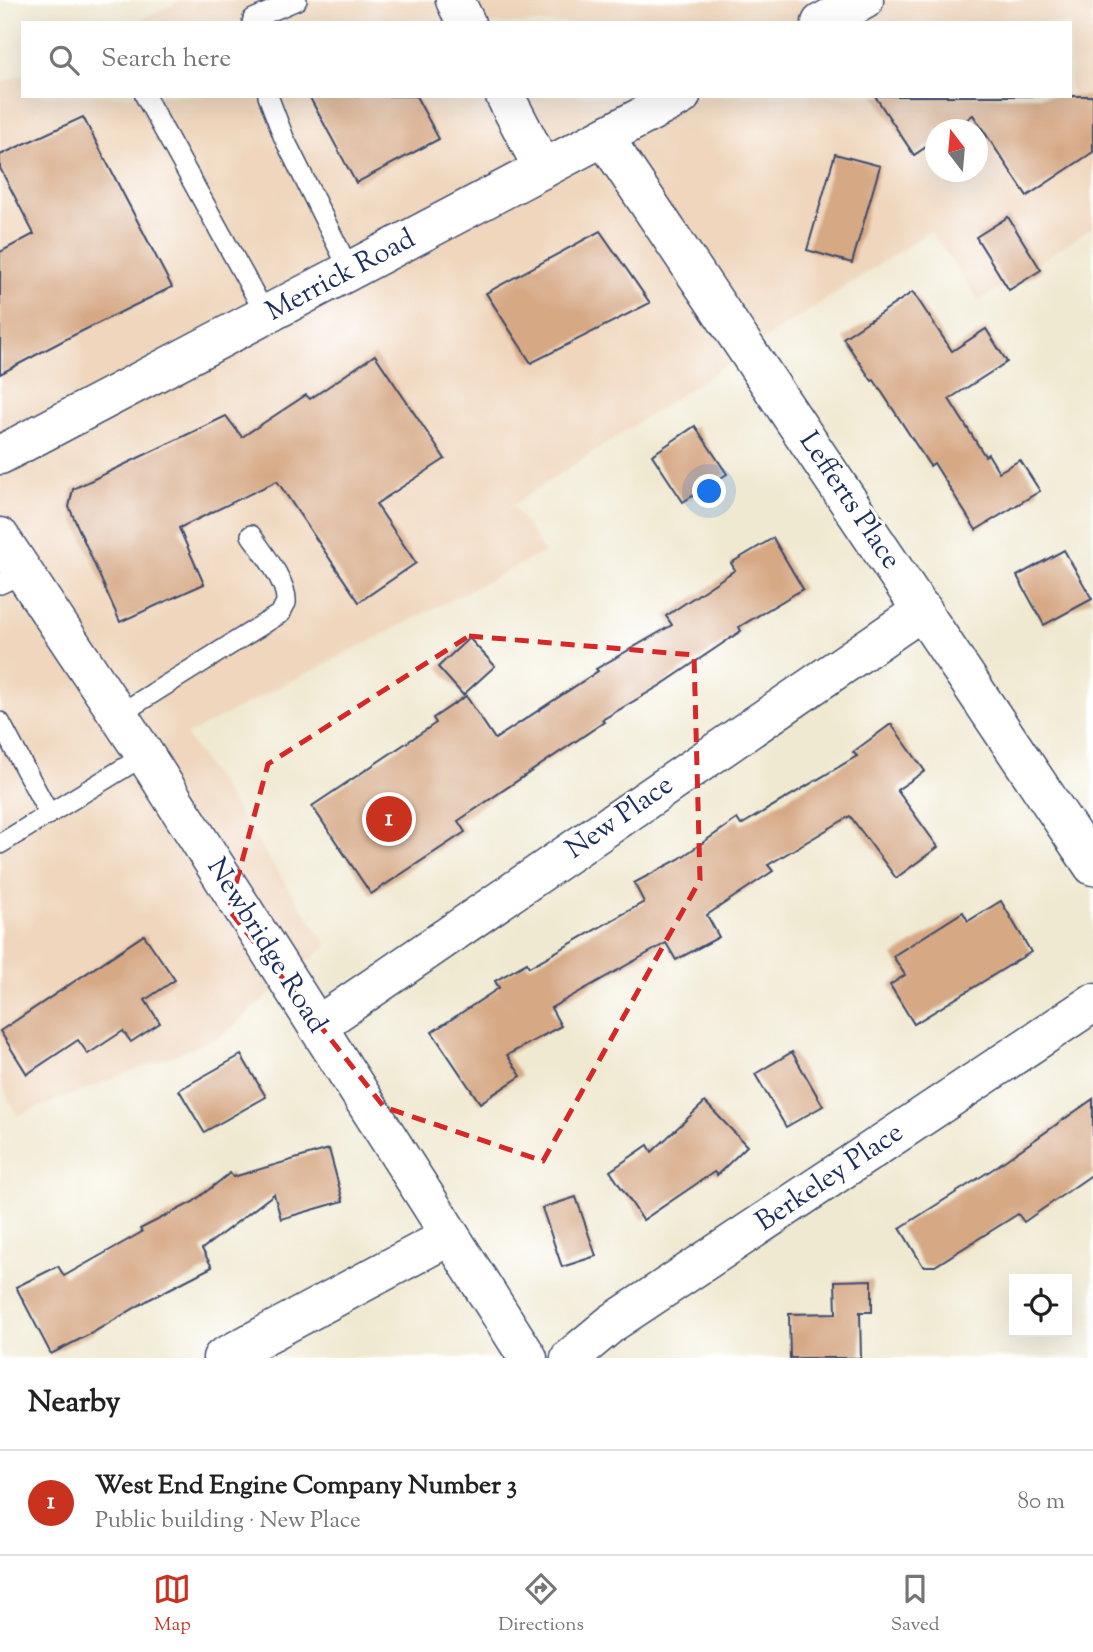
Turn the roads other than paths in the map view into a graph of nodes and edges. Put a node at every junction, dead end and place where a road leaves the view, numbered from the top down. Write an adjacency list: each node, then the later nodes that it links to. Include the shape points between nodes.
1 (297, 0): 3 (lane)
2 (454, 0): 4 (street)
3 (252, 21)
4 (466, 21)
5 (146, 98): 12 (lane)
6 (269, 98): 11 (lane)
7 (506, 98): 10 (street)
8 (677, 98): 9 (street, Merrick Road)
9 (604, 136): 10 (street, Merrick Road); 17 (street, Lefferts Place)
10 (543, 169): 11 (street, Merrick Road)
11 (350, 271): 12 (street, Merrick Road)
12 (266, 315): 13 (street, Merrick Road)
13 (0, 455)
14 (251, 535): 18 (lane, via 280,579 286,603 281,613)
15 (0, 537): 16 (street, Newbridge Road)
16 (12, 579): 18 (street, Newbridge Road)
17 (923, 610): 23 (street, Lefferts Place); 25 (street, New Place)
18 (118, 715): 20 (street, Newbridge Road)
19 (0, 722): 21 (lane)
20 (145, 755): 21 (lane); 25 (street, Newbridge Road)
21 (49, 814): 22 (lane)
22 (0, 844)
23 (1093, 866)
24 (1093, 1003): 29 (street, Berkeley Place, via 612,1323)
25 (317, 1026): 26 (street, Newbridge Road)
26 (450, 1236): 27 (street); 28 (street, Newbridge Road)
27 (222, 1358)
28 (528, 1358)
29 (570, 1358)

